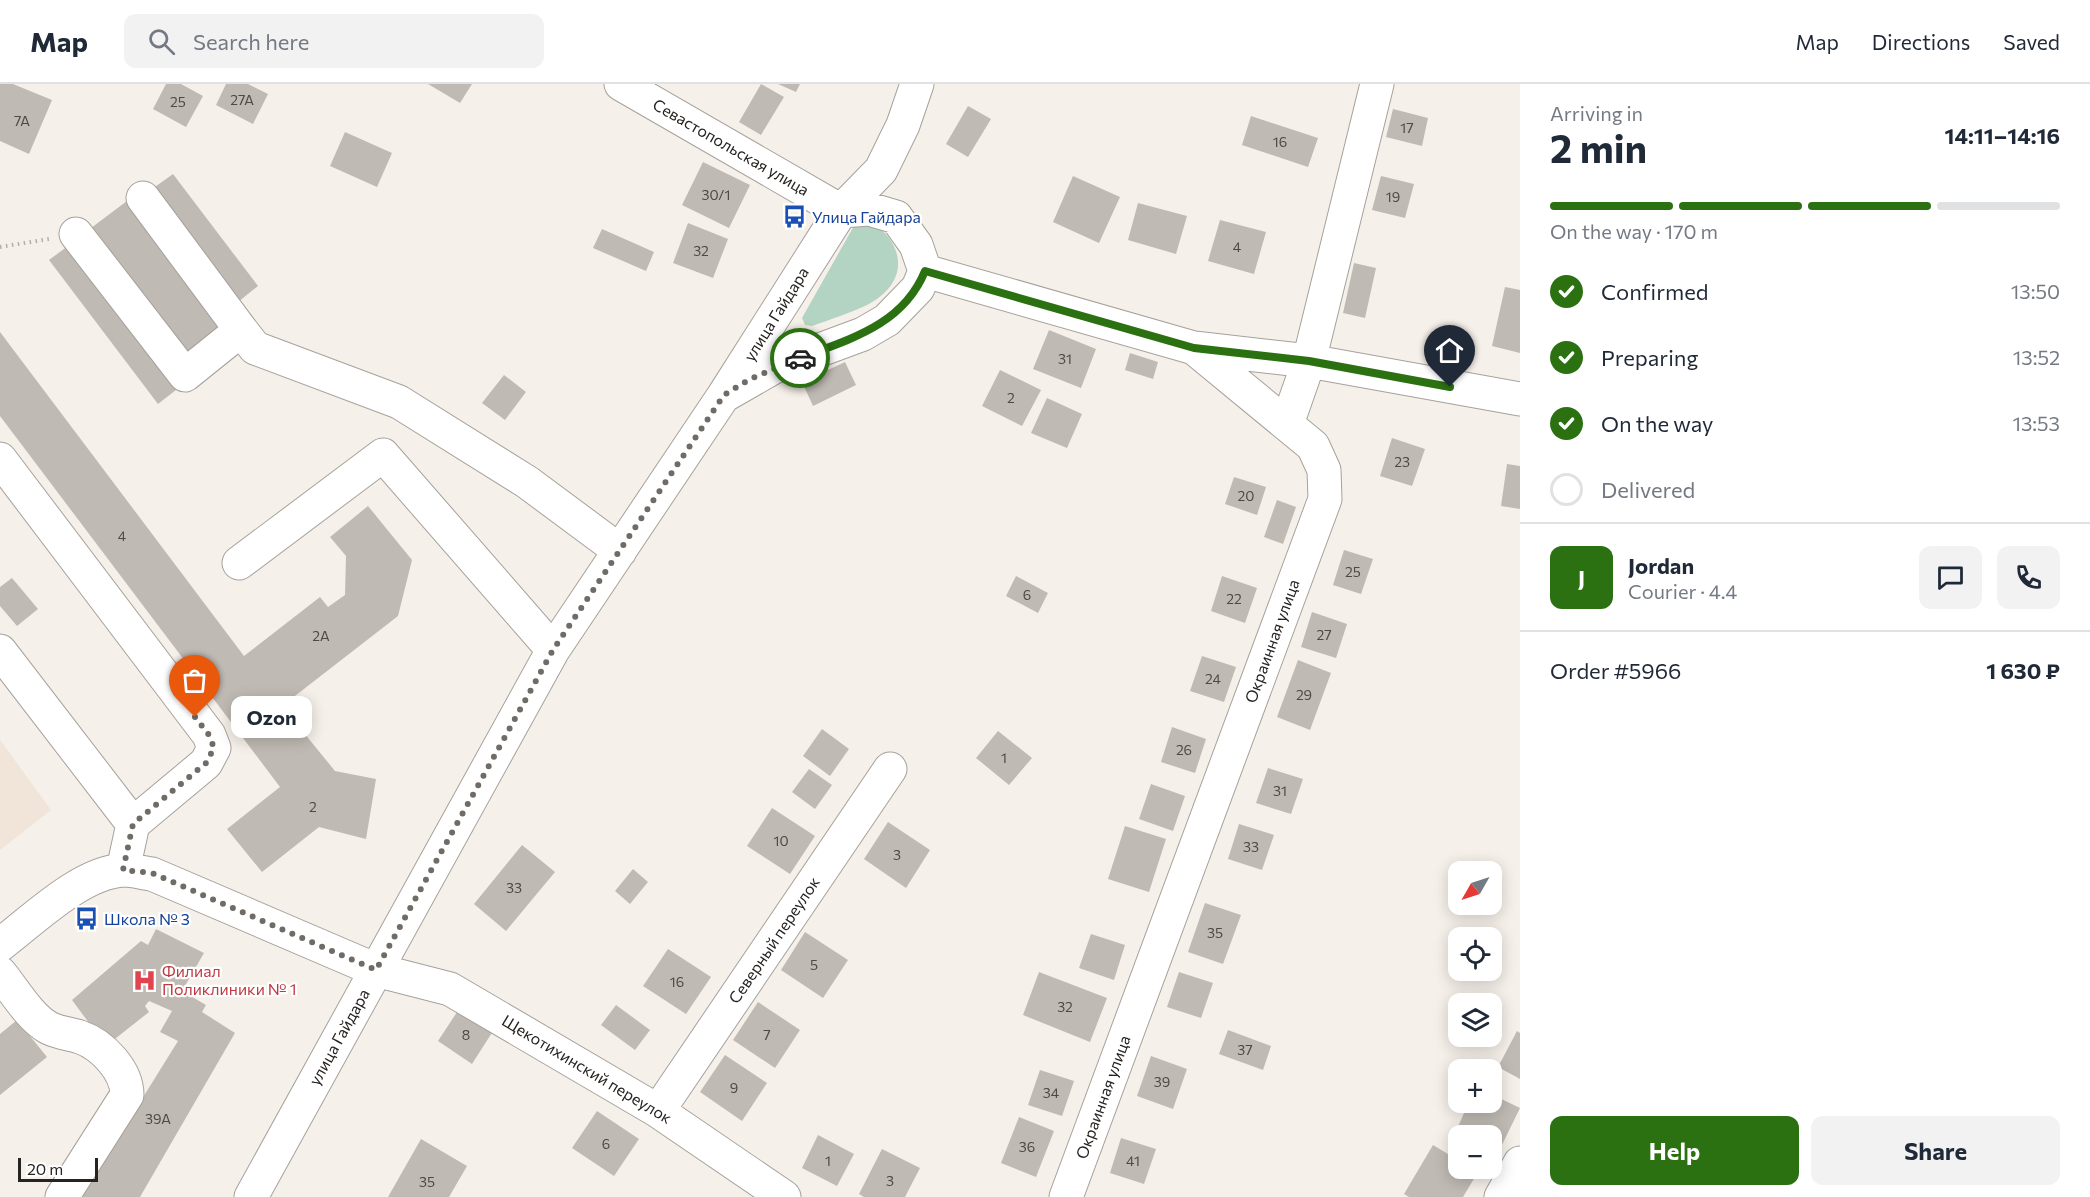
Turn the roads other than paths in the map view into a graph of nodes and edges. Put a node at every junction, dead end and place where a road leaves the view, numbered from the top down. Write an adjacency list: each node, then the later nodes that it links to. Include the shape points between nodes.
1 (621, 84): 5 (street, Севастопольская улица)
2 (917, 84): 5 (street, улица Гайдара, via 903,125 880,170)
3 (1377, 84): 10 (street)
4 (143, 198): 8 (street)
5 (841, 211): 7 (street, via 869,209 896,217 916,245); 11 (street, улица Гайдара)
6 (76, 234): 8 (street, via 185,375)
7 (925, 271): 9 (street); 11 (street, via 906,303 879,325 774,368)
8 (241, 330): 15 (street, via 255,348 399,402 528,482)
9 (1194, 348): 10 (street); 13 (street, Окраинная улица)
10 (1309, 361): 12 (street); 13 (street)
11 (724, 395): 15 (street, улица Гайдара)
12 (1520, 399)
13 (1287, 424): 30 (street, Окраинная улица, via 1313,446 1324,470 1325,499)
14 (0, 459): 20 (street, via 209,735 214,748 206,763)
15 (620, 551): 17 (street, улица Гайдара)
16 (239, 563): 17 (street, via 383,455)
17 (553, 650): 23 (street, улица Гайдара)
18 (0, 651): 20 (street)
19 (890, 769): 25 (street, Северный переулок)
20 (133, 824): 21 (street)
21 (123, 870): 22 (street, via 69,892); 23 (street, Щекотихинский переулок, via 152,873)
22 (0, 945)
23 (376, 970): 25 (street, Щекотихинский переулок, via 450,989); 28 (street, улица Гайдара)
24 (0, 973): 27 (street, via 38,1019 49,1028 98,1046 127,1082 127,1095)
25 (658, 1111): 29 (street, Щекотихинский переулок)
26 (1520, 1163): 31 (street)
27 (62, 1197)
28 (251, 1197)
29 (784, 1197)
30 (1066, 1197)
31 (1501, 1197)

